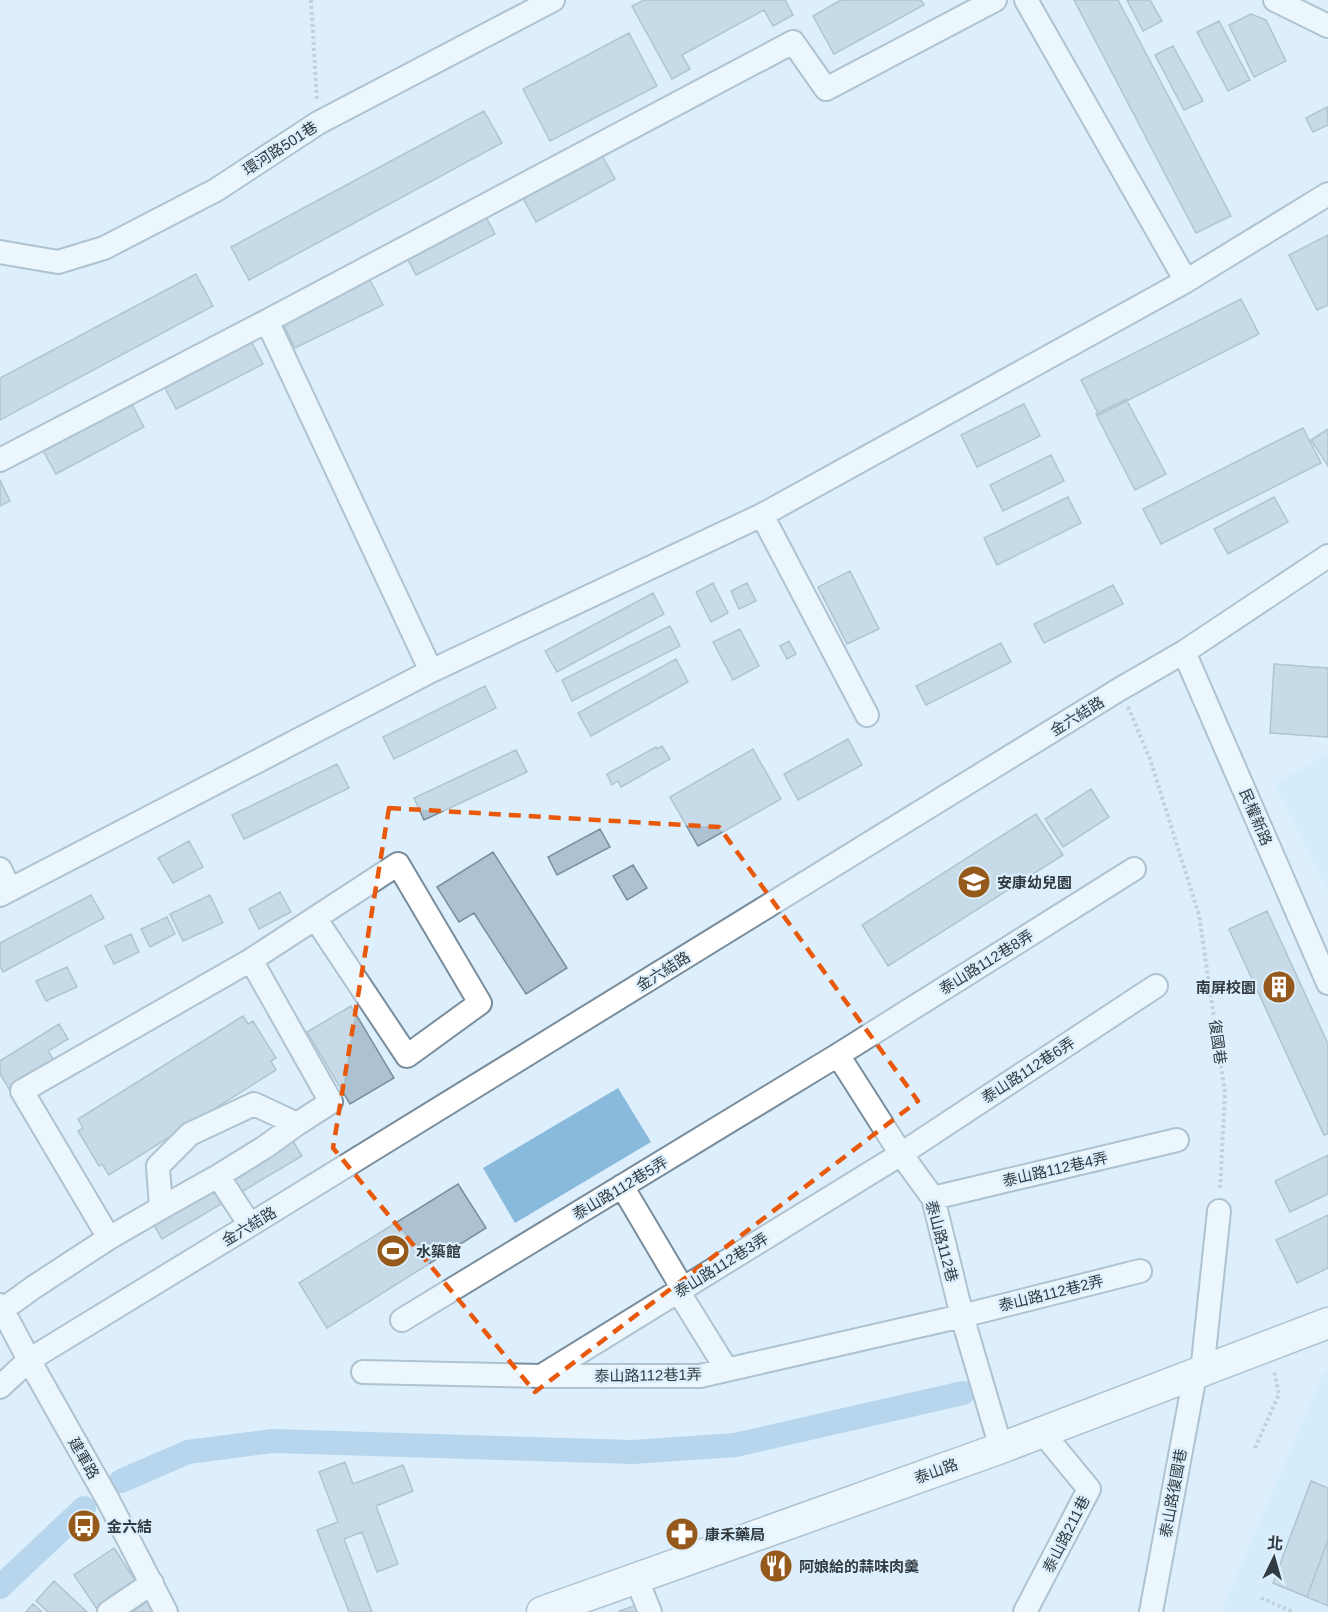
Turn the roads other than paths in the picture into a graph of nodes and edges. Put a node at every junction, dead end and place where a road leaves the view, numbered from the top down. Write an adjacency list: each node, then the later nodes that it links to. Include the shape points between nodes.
1 (553, 0): 7 (street, 環河路501巷, via 318,123 216,190 105,248 58,262)
2 (994, 0): 9 (street, via 826,89 794,42)
3 (1026, 0): 8 (street)
4 (1275, 0): 5 (street)
5 (1328, 26)
6 (1328, 194): 8 (street)
7 (0, 252)
8 (1186, 281): 11 (street)
9 (267, 321): 10 (street); 14 (street)
10 (0, 460)
11 (762, 515): 14 (street); 15 (street)
12 (1328, 556): 13 (street, 金六結路)
13 (1184, 652): 21 (street, 民權新路); 32 (street, 金六結路)
14 (431, 671): 18 (street)
15 (867, 715)
16 (0, 869): 18 (street)
17 (1134, 869): 23 (street, 泰山路112巷8弄)
18 (5, 892)
19 (315, 918): 19 (street, via 398,864 480,1003 408,1056); 20 (street)
20 (251, 960): 24 (street, via 331,1102); 33 (street, via 22,1091)
21 (1328, 983)
22 (1156, 986): 26 (street, 泰山路112巷6弄)
23 (838, 1055): 26 (street, 泰山路112巷); 28 (street, 泰山路112巷5弄)
24 (297, 1124): 27 (street); 30 (street, via 254,1104 190,1134 158,1166)
25 (1177, 1140): 29 (street, 泰山路112巷4弄)
26 (901, 1154): 29 (street, 泰山路112巷); 35 (street, 泰山路112巷3弄)
27 (218, 1176): 30 (street); 32 (street)
28 (622, 1186): 35 (street); 38 (street, 泰山路112巷5弄)
29 (933, 1198): 37 (street, 泰山路112巷)
30 (160, 1208): 33 (street)
31 (1219, 1211): 43 (street)
32 (250, 1225): 40 (street, 金六結路)
33 (109, 1238): 36 (street)
34 (1140, 1271): 37 (street, 泰山路112巷2弄)
35 (680, 1289): 41 (street); 44 (street, 泰山路112巷3弄)
36 (1, 1307): 40 (street, 建軍路)
37 (962, 1316): 41 (street, 泰山路112巷1弄); 47 (street, 泰山路112巷)
38 (402, 1320)
39 (1328, 1323): 43 (main road, 泰山路)
40 (28, 1360): 45 (street, 金六結路); 49 (street, 建軍路)
41 (727, 1370): 44 (street, 泰山路112巷1弄, via 700,1376)
42 (363, 1372): 44 (street, 泰山路112巷1弄)
43 (1198, 1373): 46 (main road, 泰山路); 55 (street, 泰山路復國巷)
44 (541, 1376)
45 (0, 1387)
46 (1042, 1432): 47 (main road, 泰山路); 54 (street, 泰山路211巷, via 1089,1490)
47 (1001, 1448): 48 (main road, 泰山路)
48 (636, 1578): 52 (main road, 泰山路); 53 (street)
49 (152, 1583): 50 (street); 51 (street, 建軍路)
50 (109, 1612)
51 (166, 1612)
52 (542, 1612)
53 (650, 1612)
54 (1025, 1612)
55 (1151, 1612)

